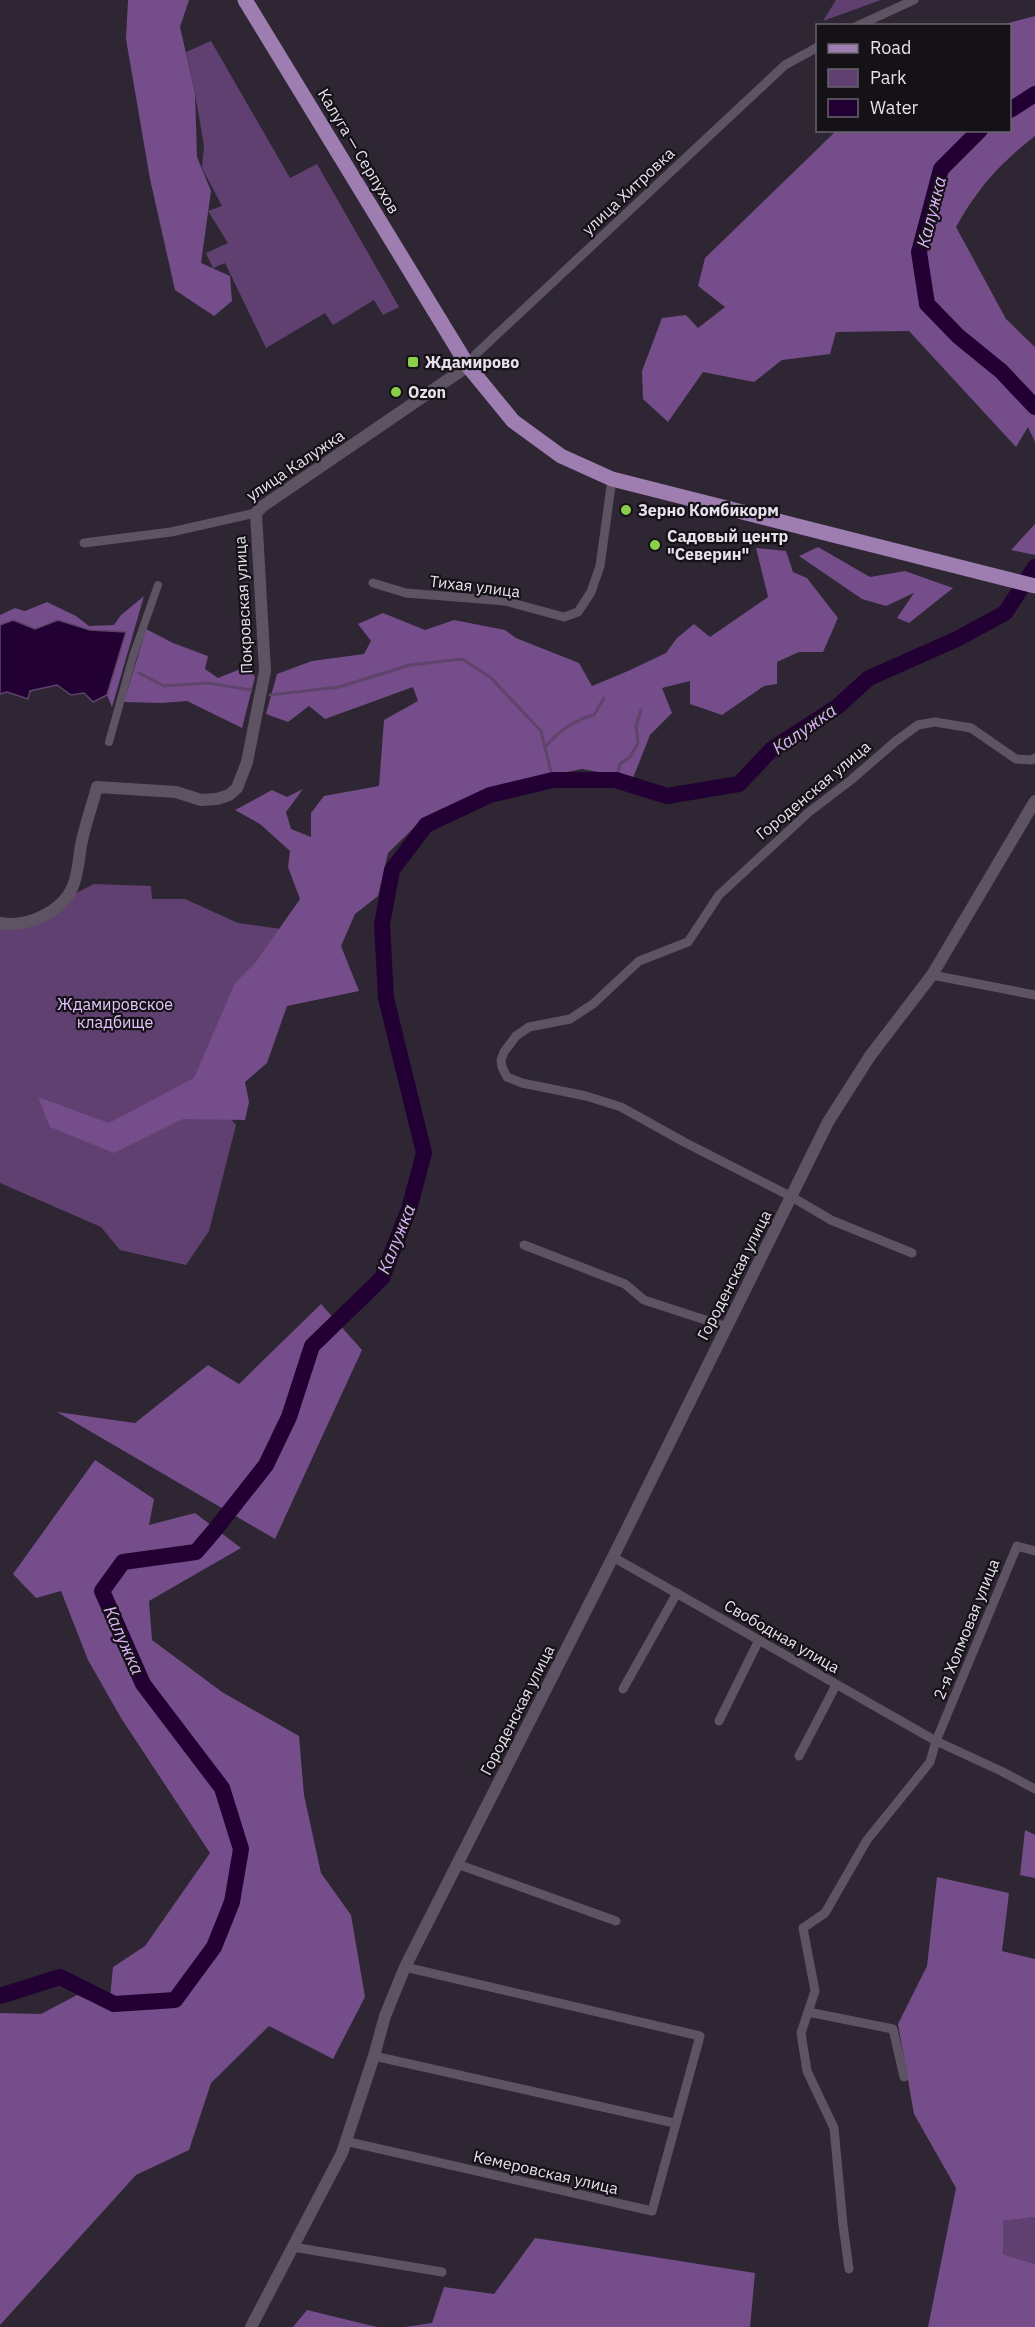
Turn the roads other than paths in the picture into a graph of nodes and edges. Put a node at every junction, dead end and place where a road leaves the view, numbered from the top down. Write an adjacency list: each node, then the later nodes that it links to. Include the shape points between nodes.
1 (245, 0): 5 (main road, Калуга — Серпухов)
2 (914, 0): 3 (street)
3 (861, 24)
4 (816, 48): 5 (street, улица Хитровка, via 784,65 476,354)
5 (468, 366): 6 (main road, Калуга — Серпухов, via 513,421 561,456); 7 (street, улица Калужка)
6 (612, 479): 9 (street, Тихая улица, via 600,566 591,592 578,612 564,617 505,601 406,593); 11 (main road, Калуга — Серпухов)
7 (256, 513): 8 (street, улица Калужка, via 171,532); 15 (street, Покровская улица, via 265,671 247,762 237,789 217,799 201,800 176,792 97,787 74,885 64,900 30,922)
8 (84, 543)
9 (372, 584)
10 (158, 585): 12 (street)
11 (1035, 586)
12 (109, 742)
13 (1035, 758): 18 (street, Городенская улица, via 1016,759 972,728 935,722 918,725 809,812 719,895 688,942 639,961 593,1004 570,1019 530,1026 504,1052 501,1060 507,1077 621,1107)
14 (1035, 801): 16 (street, Городенская улица)
15 (0, 923)
16 (932, 975): 17 (street); 18 (street, Городенская улица, via 870,1056 828,1122)
17 (1035, 995)
18 (792, 1197): 20 (street, Городенская улица, via 831,1220); 21 (street, Городенская улица)
19 (524, 1245): 21 (street, via 625,1284 644,1299)
20 (912, 1254)
21 (727, 1327): 23 (street, Городенская улица)
22 (1035, 1551): 29 (street, 2-я Холмовая улица, via 1017,1546)
23 (613, 1557): 24 (street, Свободная улица); 32 (street, Городенская улица)
24 (677, 1593): 25 (street, Свободная улица); 27 (street)
25 (759, 1640): 26 (street, Свободная улица); 28 (street)
26 (836, 1685): 29 (street, Свободная улица); 30 (street)
27 (623, 1689)
28 (719, 1721)
29 (936, 1742): 31 (street, Свободная улица); 35 (street, via 930,1762 867,1840 825,1913 802,1928 815,1991)
30 (799, 1756)
31 (1035, 1789)
32 (457, 1864): 33 (street); 34 (street, Городенская улица)
33 (616, 1921)
34 (405, 1967): 36 (street, Городенская улица); 38 (street, Кемеровская улица, via 700,2036)
35 (808, 2012): 37 (street, via 893,2029); 41 (street, via 801,2033 807,2071 834,2128)
36 (374, 2056): 38 (street); 39 (street, Городенская улица)
37 (904, 2077)
38 (674, 2123): 39 (street, Кемеровская улица, via 652,2211)
39 (345, 2140): 40 (street, Городенская улица)
40 (293, 2247): 42 (street); 43 (street, Городенская улица)
41 (849, 2269)
42 (442, 2272)
43 (251, 2327)

